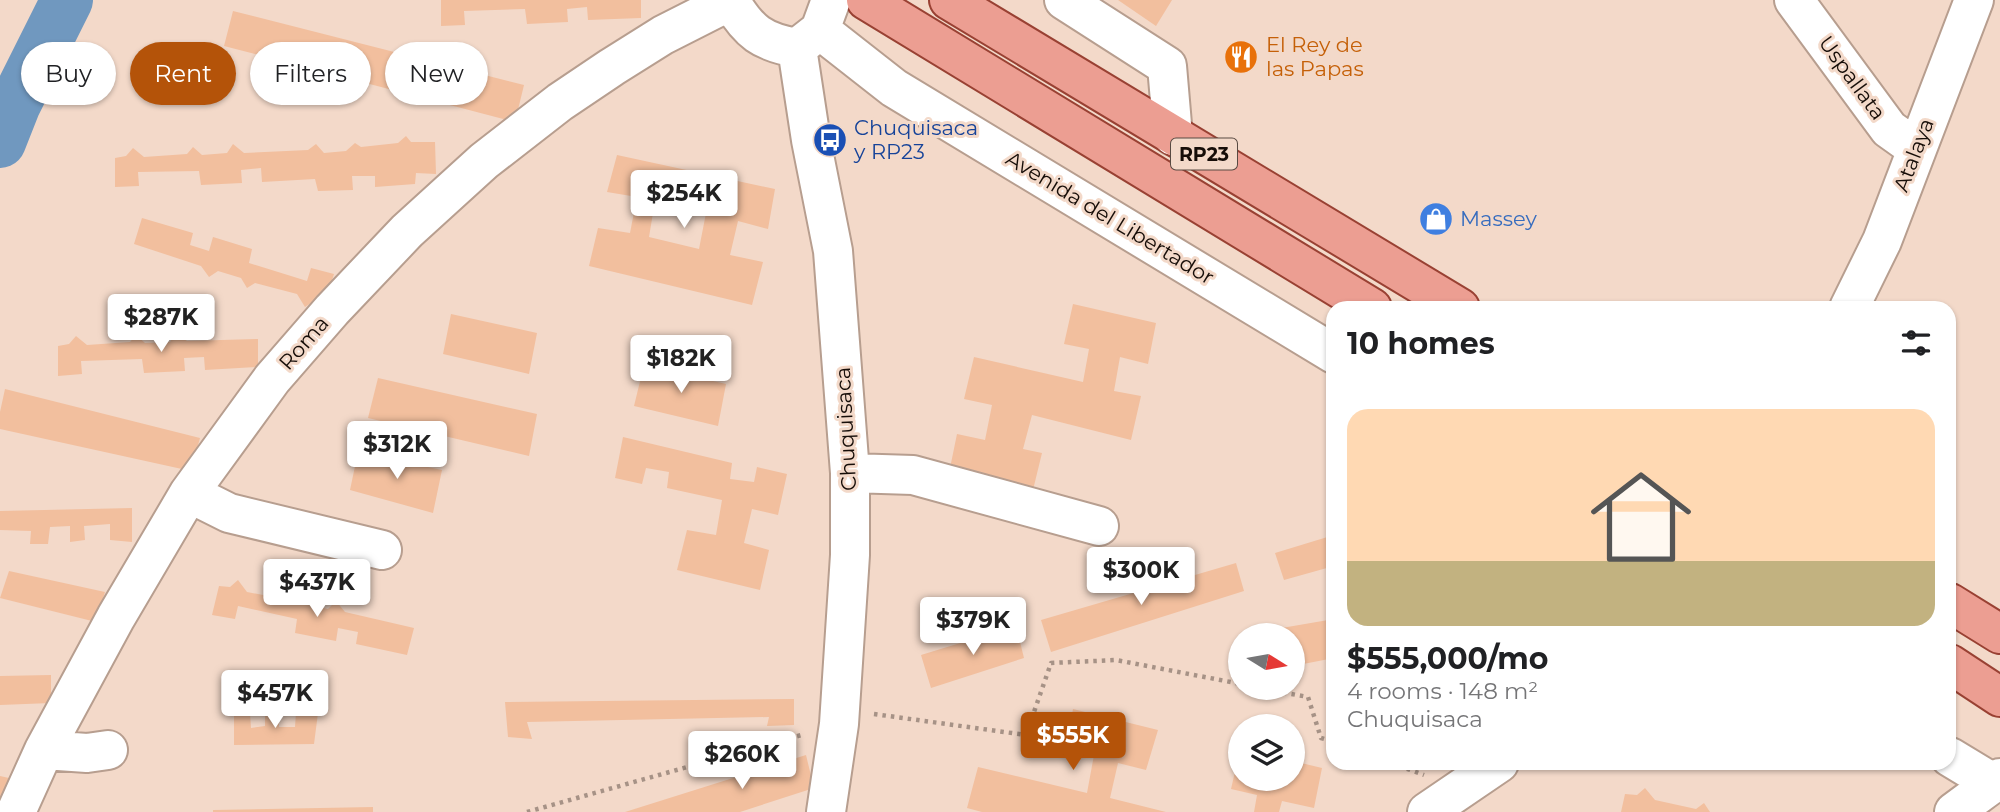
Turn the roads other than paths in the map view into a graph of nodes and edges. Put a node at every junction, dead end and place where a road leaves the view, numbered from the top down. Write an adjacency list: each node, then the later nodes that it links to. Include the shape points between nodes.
1 (866, 0): 10 (main road, RP23)
2 (949, 0): 8 (main road, RP23)
3 (1064, 0): 8 (street, via 1167,66)
4 (1794, 0): 9 (street, Uspallata, via 1889,129)
5 (1974, 0): 9 (street, Atalaya)
6 (731, 1): 7 (street, via 743,23 778,44); 15 (street, Roma, via 612,66 484,161 407,231 332,310 272,379)
7 (816, 26): 13 (street, Avenida del Libertador, via 894,88); 14 (street, Chuquisaca, via 813,152 833,251)
8 (1173, 136): 11 (main road, RP23)
9 (1917, 149): 12 (street, Atalaya, via 1882,241)
10 (1360, 301)
11 (1448, 301)
12 (1852, 301)
13 (1326, 349)
14 (850, 472): 16 (street, via 913,475); 28 (street, Chuquisaca, via 850,555 839,724)
15 (189, 493): 17 (street, via 229,513); 22 (street, Roma)
16 (1100, 526)
17 (382, 550)
18 (1956, 607): 19 (main road)
19 (2000, 634)
20 (1956, 668): 21 (main road)
21 (2000, 697)
22 (44, 750): 23 (street); 27 (street, Roma)
23 (108, 750)
24 (1956, 760): 26 (street)
25 (1489, 770): 29 (street)
26 (1997, 781): 30 (street)
27 (16, 812)
28 (827, 812)
29 (1427, 812)
30 (1954, 812)

